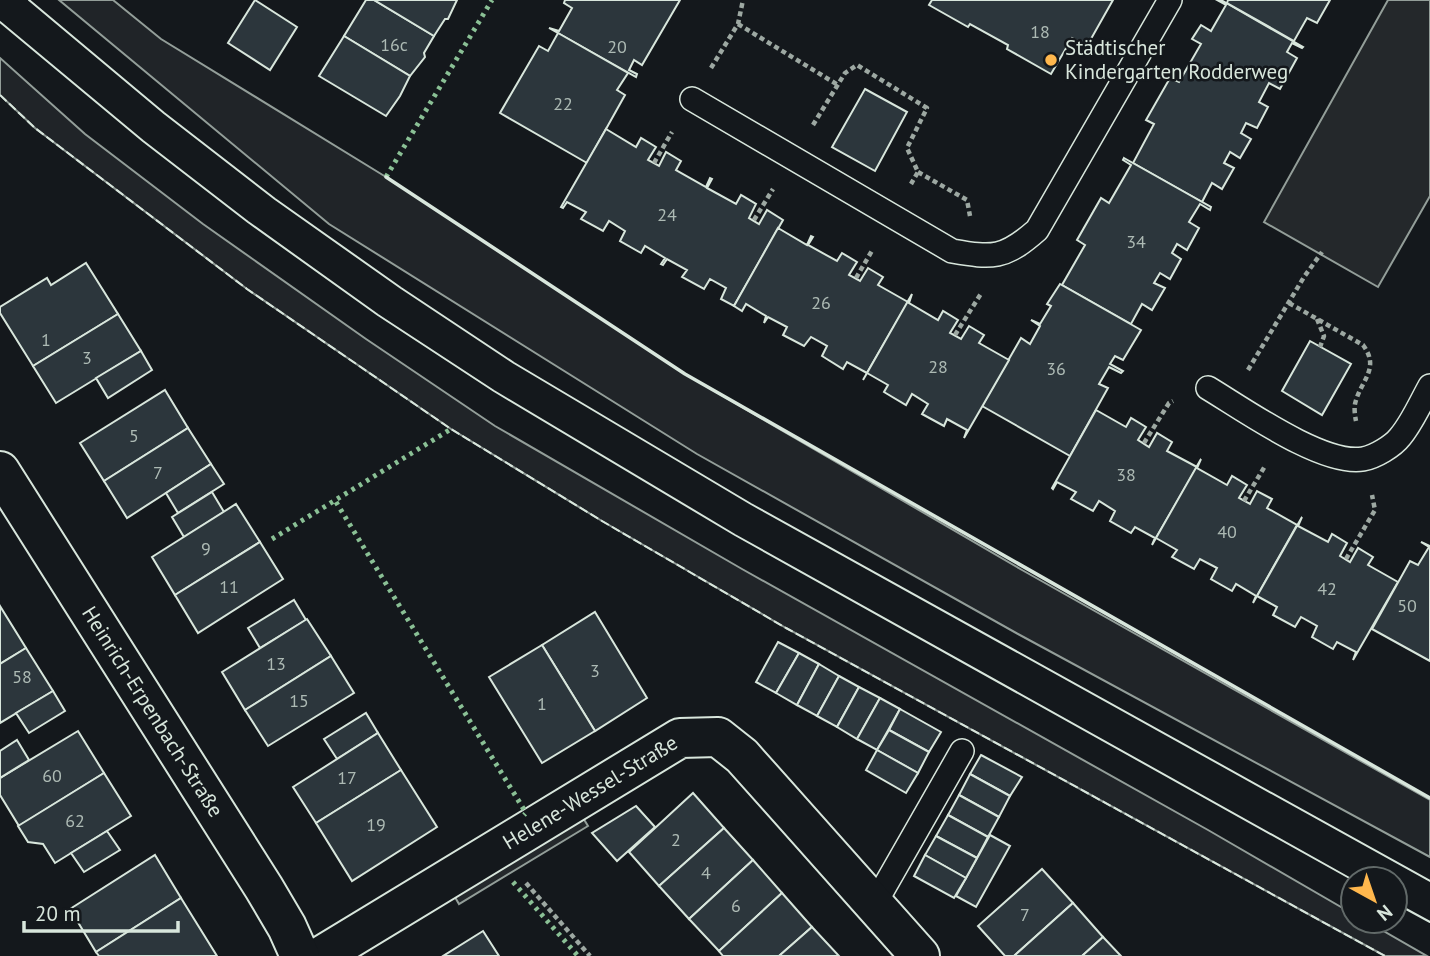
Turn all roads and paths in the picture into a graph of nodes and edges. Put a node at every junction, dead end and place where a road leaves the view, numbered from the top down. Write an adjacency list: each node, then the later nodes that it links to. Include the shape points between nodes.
1 (1170, 0): 4 (lane, via 1037,230 1019,246 998,255 952,251)
2 (738, 24): 3 (path)
3 (838, 85)
4 (692, 99)
5 (1322, 252): 10 (path, via 1246,374)
6 (1317, 319): 7 (path, via 1324,336)
7 (1320, 347)
8 (1430, 386): 10 (lane, via 1400,438 1364,459 1338,458)
9 (1208, 388): 10 (lane)
10 (1261, 421): 12 (path, via 1272,453)
11 (0, 471): 16 (street, Heinrich-Erpenbach-Straße, via 264,888)
12 (1244, 501)
13 (962, 751): 15 (lane)
14 (496, 850): 15 (street, Helene-Wessel-Straße, via 680,738 719,737 742,755); 17 (street, Helene-Wessel-Straße); 18 (path)
15 (874, 905): 19 (street, Helene-Wessel-Straße)
16 (300, 956)
17 (321, 956)
18 (590, 956)
19 (920, 956)

